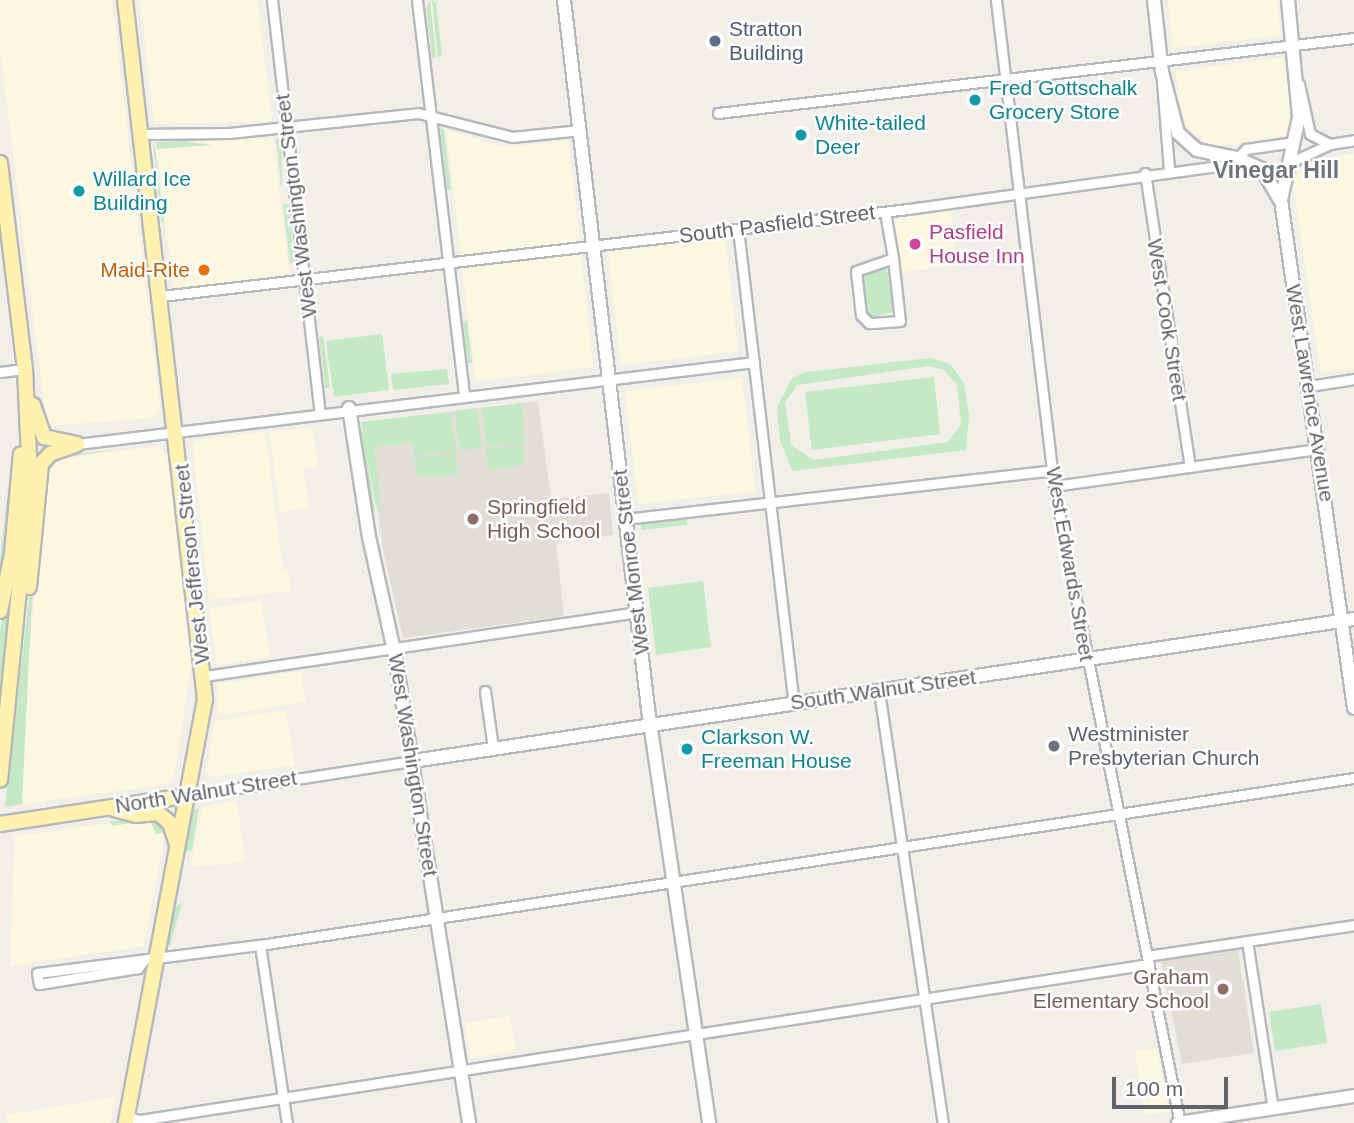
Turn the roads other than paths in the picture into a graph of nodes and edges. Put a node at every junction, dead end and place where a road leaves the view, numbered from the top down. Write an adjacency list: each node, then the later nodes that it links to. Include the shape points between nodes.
1 (125, 0): 17 (main road, West Jefferson Street)
2 (272, 0): 15 (street, West Washington Street)
3 (417, 0): 14 (street)
4 (564, 0): 16 (street, West Monroe Street)
5 (996, 0): 11 (street, West Edwards Street)
6 (1154, 0): 10 (street)
7 (1289, 0): 9 (street, West Lawrence Avenue)
8 (1354, 38): 9 (street)
9 (1293, 45): 10 (street); 12 (street, West Lawrence Avenue)
10 (1161, 66): 11 (street); 21 (street, via 1174,125 1185,142 1207,154); 24 (street)
11 (1004, 78): 13 (street); 26 (street, West Edwards Street)
12 (1298, 80): 19 (street, West Lawrence Avenue); 20 (street, West Lawrence Avenue, via 1310,134)
13 (718, 113)
14 (431, 115): 15 (street, via 408,113); 16 (street, via 508,136); 33 (street)
15 (287, 127): 17 (street, via 229,134); 34 (street, West Washington Street)
16 (580, 130): 31 (street, West Monroe Street)
17 (140, 134): 35 (main road, West Jefferson Street)
18 (1354, 140): 20 (street)
19 (1294, 142): 21 (street, South Pasfield Street, via 1246,149); 23 (street, West Lawrence Avenue)
20 (1330, 144): 23 (street)
21 (1242, 160): 24 (street, South Pasfield Street); 27 (street, via 1268,175)
22 (0, 163): 30 (main road)
23 (1287, 164): 27 (street, West Lawrence Avenue)
24 (1169, 170): 25 (street, South Pasfield Street)
25 (1145, 173): 26 (street, South Pasfield Street); 49 (street, West Cook Street)
26 (1019, 192): 28 (street, South Pasfield Street); 50 (street, West Edwards Street)
27 (1280, 201): 41 (street, West Lawrence Avenue)
28 (885, 212): 29 (street, South Pasfield Street); 32 (street)
29 (738, 229): 31 (street, South Pasfield Street); 36 (street)
30 (4, 232): 37 (main road)
31 (594, 245): 33 (street, South Pasfield Street); 39 (street, West Monroe Street)
32 (893, 258): 32 (street, via 856,271 861,315 869,323 900,321)
33 (449, 263): 34 (street, South Pasfield Street); 43 (street)
34 (304, 280): 35 (street, South Pasfield Street); 45 (street, West Washington Street)
35 (161, 296): 46 (main road, West Jefferson Street)
36 (754, 362): 39 (street); 52 (street)
37 (25, 369): 38 (street); 42 (main road)
38 (0, 372)
39 (609, 379): 43 (street); 53 (street, West Monroe Street)
40 (1354, 379): 41 (street)
41 (1309, 386): 48 (street, West Lawrence Avenue)
42 (27, 391): 47 (main road, via 44,437); 54 (main road, via 21,406 19,498); 64 (main road, via 30,480)
43 (464, 396): 44 (street)
44 (349, 408): 45 (street); 57 (street, West Washington Street, via 369,537)
45 (320, 412): 46 (street)
46 (177, 430): 47 (street); 59 (main road, West Jefferson Street)
47 (76, 444): 64 (main road, via 50,454 40,468 34,552)
48 (1318, 449): 49 (street); 56 (street, West Lawrence Avenue)
49 (1190, 467): 51 (street)
50 (1052, 470): 51 (street, West Edwards Street); 52 (street)
51 (1054, 486): 58 (street, West Edwards Street)
52 (771, 503): 53 (street); 62 (street)
53 (625, 519): 55 (street, West Monroe Street)
54 (0, 611)
55 (637, 612): 57 (street); 65 (street, West Monroe Street)
56 (1348, 620): 58 (street, South Walnut Street); 63 (street, West Lawrence Avenue)
57 (394, 648): 59 (street); 67 (street, West Washington Street)
58 (1087, 659): 61 (street, South Walnut Street); 72 (street, West Edwards Street)
59 (205, 676): 70 (main road, West Jefferson Street)
60 (485, 691): 66 (street)
61 (879, 691): 62 (street, South Walnut Street); 77 (street)
62 (794, 703): 65 (street, South Walnut Street)
63 (1354, 708)
64 (7, 716): 69 (main road)
65 (650, 724): 66 (street, South Walnut Street); 78 (street, West Monroe Street)
66 (493, 748): 67 (street, South Walnut Street)
67 (413, 761): 70 (street, North Walnut Street); 79 (street, West Washington Street)
68 (1354, 778): 72 (street)
69 (0, 779)
70 (186, 796): 71 (main road, North Walnut Street); 76 (main road, West Jefferson Street)
71 (109, 807): 74 (main road, North Walnut Street); 76 (main road, via 136,815 158,813 170,823)
72 (1118, 814): 77 (street); 84 (street, West Edwards Street)
73 (0, 815): 74 (main road)
74 (23, 820): 75 (main road, North Walnut Street)
75 (0, 824)
76 (177, 844): 83 (main road, West Jefferson Street)
77 (901, 847): 78 (street); 85 (street)
78 (673, 881): 79 (street); 86 (street, West Monroe Street)
79 (438, 917): 82 (street); 87 (street, West Washington Street)
80 (1354, 925): 81 (street)
81 (1247, 941): 84 (street); 90 (street)
82 (260, 945): 83 (street); 89 (street)
83 (150, 960): 83 (street, via 139,958 37,974 39,984 138,968); 91 (main road, West Jefferson Street)
84 (1148, 960): 85 (street); 96 (street, West Edwards Street)
85 (925, 1000): 86 (street); 95 (street)
86 (696, 1034): 87 (street); 94 (street, West Monroe Street)
87 (461, 1070): 89 (street); 93 (street, West Washington Street)
88 (1354, 1096): 90 (street)
89 (284, 1097): 91 (street); 92 (street)
90 (1273, 1109): 96 (street)
91 (126, 1120)
92 (287, 1123)
93 (469, 1123)
94 (709, 1123)
95 (943, 1123)
96 (1179, 1123)

